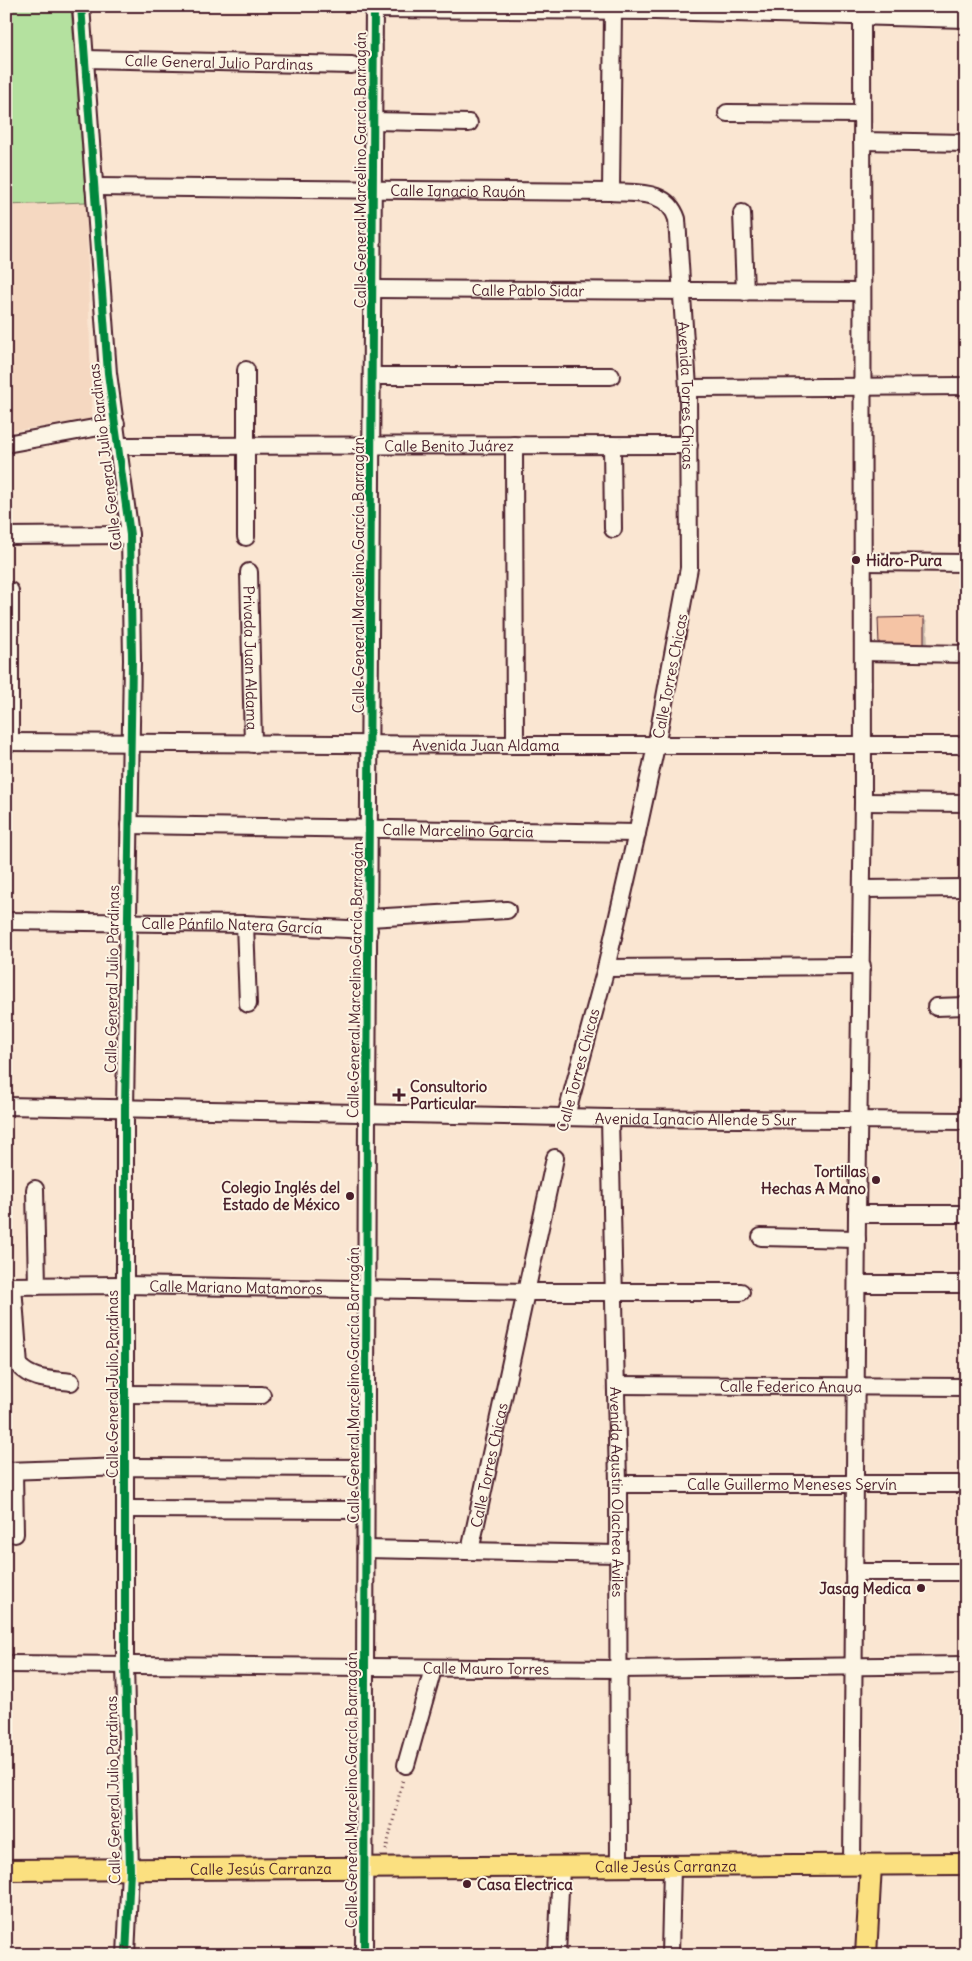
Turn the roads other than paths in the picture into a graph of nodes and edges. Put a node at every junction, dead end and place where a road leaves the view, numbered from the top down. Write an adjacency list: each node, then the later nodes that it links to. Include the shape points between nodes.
1 (81, 6): 7 (street, Calle General Julio Pardinas)
2 (374, 8): 4 (street); 11 (street, Calle General Marcelino García Barragán)
3 (654, 9): 4 (street); 5 (street)
4 (613, 11): 17 (street)
5 (862, 12): 6 (street); 10 (street)
6 (966, 19)
7 (85, 60): 8 (street, Calle General Julio Pardinas); 15 (street, Calle General Julio Pardinas)
8 (352, 65)
9 (727, 113): 10 (street)
10 (862, 114): 13 (street)
11 (373, 121): 12 (street); 16 (street, Calle General Marcelino García Barragán)
12 (469, 123)
13 (862, 141): 14 (street); 23 (street)
14 (966, 143)
15 (94, 187): 16 (street, Calle Ignacio Rayón); 30 (street, Calle General Julio Pardinas, via 108,373)
16 (372, 189): 17 (street, Calle Ignacio Rayón); 20 (street, Calle General Marcelino García Barragán)
17 (611, 192): 18 (street, Calle Ignacio Rayón, via 650,195)
18 (670, 203): 21 (street, Avenida Torres Chicas, via 677,218)
19 (742, 213): 22 (street)
20 (373, 289): 21 (street, Calle Pablo Sidar); 25 (street, Calle General Marcelino García Barragán)
21 (683, 292): 22 (street, Calle Pablo Sidar); 29 (street, Avenida Torres Chicas)
22 (745, 292): 23 (street, Calle Pablo Sidar)
23 (862, 292): 28 (street)
24 (246, 370): 36 (street)
25 (372, 376): 26 (street); 32 (street, Calle General Marcelino García Barragán)
26 (611, 376)
27 (966, 386): 28 (street)
28 (863, 387): 29 (street); 42 (street)
29 (688, 388): 37 (street, Avenida Torres Chicas)
30 (116, 424): 31 (street); 35 (street, Calle General Julio Pardinas)
31 (6, 444)
32 (372, 444): 33 (street, Calle Benito Juárez); 36 (street, Calle Benito Juárez); 52 (street, Calle General Marcelino García Barragán)
33 (514, 445): 34 (street, Calle Benito Juárez); 53 (street)
34 (612, 445): 37 (street, Calle Benito Juárez); 38 (street)
35 (120, 446): 36 (street, Calle Benito Juárez); 39 (street, Calle General Julio Pardinas)
36 (246, 446): 41 (street)
37 (689, 446): 45 (street, Avenida Torres Chicas, via 690,544)
38 (613, 529)
39 (130, 535): 40 (street); 50 (street, Calle General Julio Pardinas)
40 (6, 536)
41 (246, 537)
42 (863, 562): 43 (street); 47 (street)
43 (966, 563)
44 (249, 572): 51 (street, Privada Juan Aldama)
45 (686, 589): 56 (street, Calle Torres Chicas)
46 (10, 590): 49 (street)
47 (863, 652): 48 (street); 54 (street)
48 (966, 654)
49 (8, 742): 50 (street, Avenida Juan Aldama)
50 (131, 742): 51 (street, Avenida Juan Aldama); 59 (street, Calle General Julio Pardinas)
51 (253, 744): 52 (street, Avenida Juan Aldama)
52 (371, 745): 53 (street, Avenida Juan Aldama); 60 (street, Calle General Marcelino García Barragán)
53 (515, 745): 56 (street, Avenida Juan Aldama)
54 (864, 745): 55 (street, Avenida Juan Aldama); 56 (street, Avenida Juan Aldama); 57 (street)
55 (966, 745)
56 (656, 746): 61 (street, Calle Torres Chicas)
57 (864, 802): 58 (street); 62 (street)
58 (966, 803)
59 (129, 825): 60 (street, Calle Marcelino Garcia); 66 (street, Calle General Julio Pardinas)
60 (370, 830): 61 (street, Calle Marcelino Garcia); 68 (street, Calle General Marcelino García Barragán)
61 (637, 833): 70 (street, Calle Torres Chicas)
62 (862, 888): 63 (street); 69 (street)
63 (966, 888)
64 (507, 910): 68 (street, Calle Pánfilo Natera García)
65 (8, 921): 66 (street, Calle Pánfilo Natera García)
66 (126, 923): 67 (street, Calle Pánfilo Natera García); 75 (street, Calle General Julio Pardinas)
67 (244, 924): 68 (street, Calle Pánfilo Natera García); 71 (street)
68 (369, 924): 76 (street, Calle General Marcelino García Barragán)
69 (862, 966): 70 (street); 79 (street)
70 (606, 968): 77 (street, Calle Torres Chicas)
71 (248, 1004)
72 (966, 1006): 73 (street)
73 (936, 1007)
74 (6, 1106): 75 (street, Avenida Ignacio Allende 5 Sur)
75 (125, 1109): 76 (street, Avenida Ignacio Allende 5 Sur); 87 (street, Calle General Julio Pardinas)
76 (367, 1113): 77 (street, Avenida Ignacio Allende 5 Sur); 92 (street, Calle General Marcelino García Barragán)
77 (566, 1116): 78 (street, Avenida Ignacio Allende 5 Sur)
78 (610, 1118): 79 (street, Avenida Ignacio Allende 5 Sur); 93 (street, Avenida Agustin Olachea Aviles)
79 (859, 1121): 80 (street, Avenida Ignacio Allende 5 Sur); 83 (street)
80 (966, 1121)
81 (556, 1158): 94 (street, Calle Torres Chicas)
82 (35, 1189): 91 (street)
83 (857, 1214): 84 (street); 86 (street)
84 (966, 1214)
85 (762, 1237): 86 (street)
86 (857, 1239): 88 (street)
87 (125, 1284): 91 (street, Calle Mariano Matamoros); 92 (street, Calle Mariano Matamoros); 100 (street, Calle General Julio Pardinas)
88 (857, 1284): 89 (street); 98 (street)
89 (966, 1284)
90 (10, 1286): 91 (street, Calle Mariano Matamoros); 96 (street, via 19,1366 37,1378)
91 (37, 1286)
92 (368, 1288): 94 (street, Calle Mariano Matamoros); 103 (street, Calle General Marcelino García Barragán)
93 (615, 1291): 94 (street, Calle Mariano Matamoros); 95 (street, Calle Mariano Matamoros); 97 (street, Avenida Agustin Olachea Aviles)
94 (526, 1292): 112 (street, Calle Torres Chicas)
95 (742, 1292)
96 (71, 1382)
97 (616, 1385): 98 (street, Calle Federico Anaya); 105 (street, Avenida Agustin Olachea Aviles)
98 (856, 1385): 99 (street, Calle Federico Anaya); 106 (street)
99 (966, 1387)
100 (125, 1394): 101 (street); 102 (street, Calle General Julio Pardinas)
101 (262, 1395)
102 (125, 1467): 103 (street); 104 (street); 108 (street, Calle General Julio Pardinas)
103 (366, 1468): 109 (street, Calle General Marcelino García Barragán)
104 (10, 1471): 110 (street)
105 (618, 1484): 106 (street, Calle Guillermo Meneses Servín); 113 (street, Avenida Agustin Olachea Aviles)
106 (855, 1484): 107 (street, Calle Guillermo Meneses Servín); 114 (street)
107 (966, 1484)
108 (125, 1509): 109 (street); 117 (street, Calle General Julio Pardinas)
109 (366, 1510): 111 (street, Calle General Marcelino García Barragán)
110 (15, 1534)
111 (365, 1549): 112 (street); 120 (street, Calle General Marcelino García Barragán)
112 (470, 1551): 113 (street)
113 (618, 1554): 122 (street, Avenida Agustin Olachea Aviles)
114 (854, 1572): 115 (street); 119 (street)
115 (966, 1572)
116 (6, 1664): 117 (street, Calle Mauro Torres)
117 (125, 1665): 120 (street, Calle Mauro Torres); 131 (street, Calle General Julio Pardinas)
118 (966, 1665): 119 (street, Calle Mauro Torres)
119 (853, 1667): 122 (street, Calle Mauro Torres); 125 (street)
120 (365, 1668): 121 (street, Calle Mauro Torres); 128 (street, Calle General Marcelino García Barragán)
121 (433, 1668): 122 (street, Calle Mauro Torres); 123 (street)
122 (618, 1670): 126 (street, Avenida Agustin Olachea Aviles)
123 (406, 1766)
124 (966, 1864): 125 (main road, Calle Jesús Carranza)
125 (861, 1865): 127 (main road, Calle Jesús Carranza); 136 (main road)
126 (619, 1866): 127 (main road, Calle Jesús Carranza); 129 (main road, Calle Jesús Carranza)
127 (672, 1866): 135 (street)
128 (374, 1868): 129 (main road, Calle Jesús Carranza); 131 (main road, Calle Jesús Carranza); 133 (street, Calle General Marcelino García Barragán)
129 (561, 1868): 134 (street)
130 (6, 1870): 131 (main road, Calle Jesús Carranza)
131 (130, 1870): 132 (street, Calle General Julio Pardinas)
132 (126, 1955)
133 (364, 1955)
134 (557, 1955)
135 (670, 1955)
136 (866, 1955)

